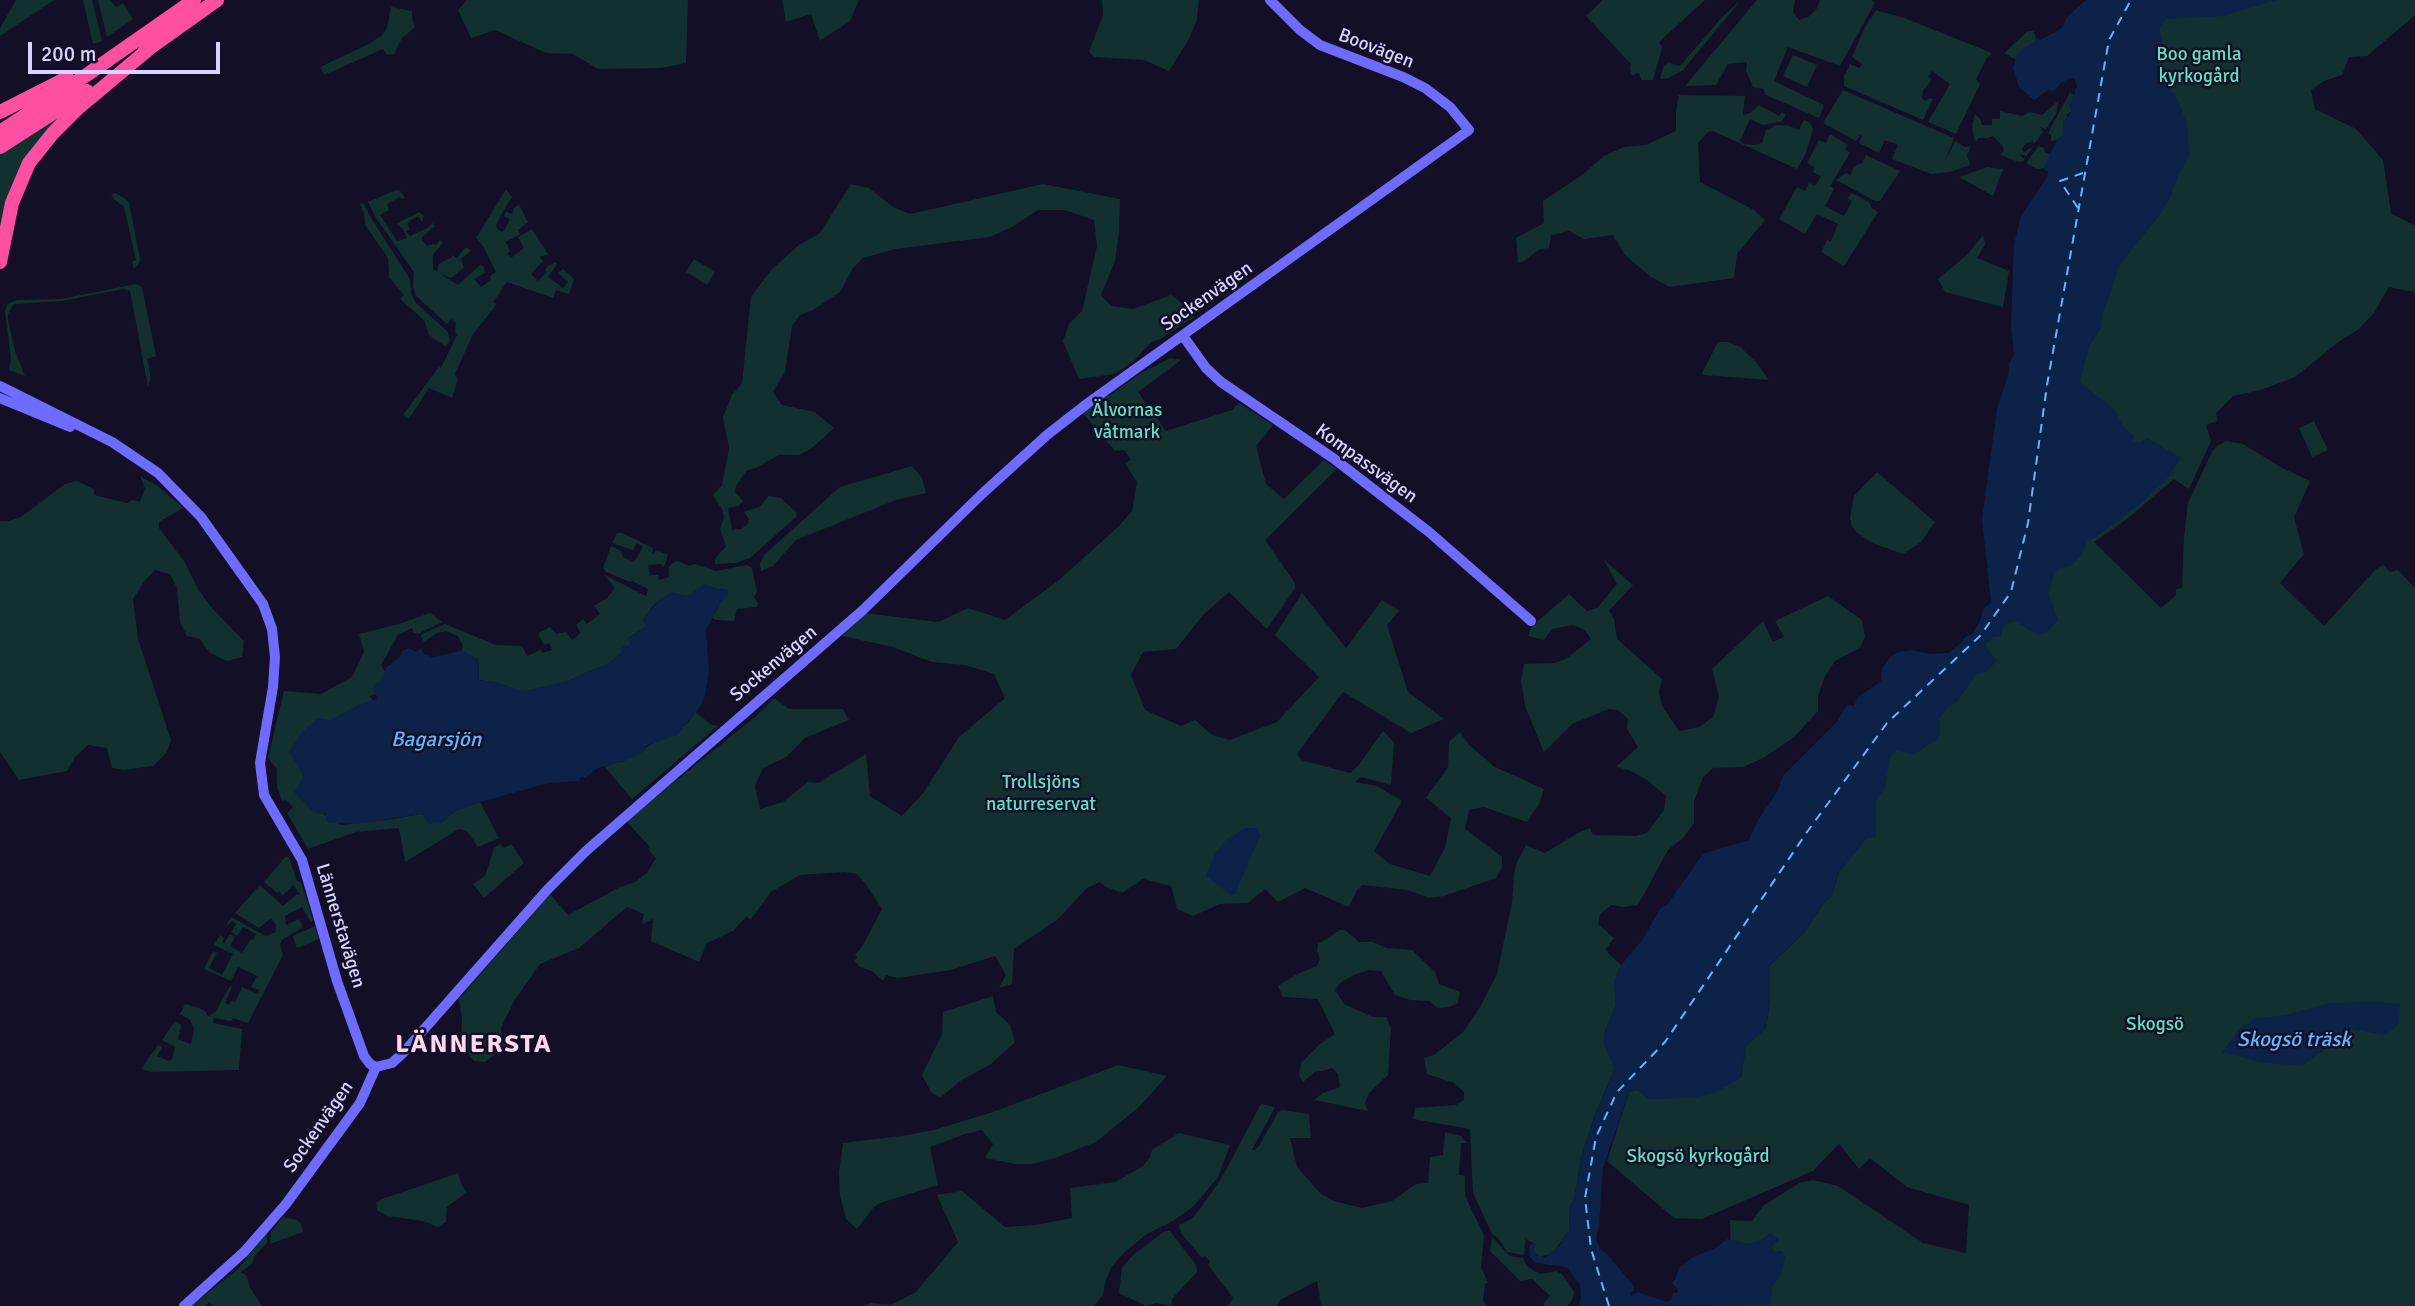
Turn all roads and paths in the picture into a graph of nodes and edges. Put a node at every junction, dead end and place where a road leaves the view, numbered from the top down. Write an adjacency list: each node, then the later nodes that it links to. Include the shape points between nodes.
1 (194, 0): 4 (highway)
2 (217, 0): 4 (highway)
3 (1270, 0): 6 (street, Boovägen, via 1320,45 1425,88 1450,107)
4 (146, 43): 5 (highway); 7 (highway); 8 (highway); 9 (highway, via 29,163 12,203)
5 (0, 112)
6 (1469, 130): 10 (street, Sockenvägen)
7 (0, 132)
8 (0, 147)
9 (0, 262)
10 (1183, 336): 14 (street, Kompassvägen, via 1221,382 1333,458 1429,532); 15 (street, Sockenvägen, via 1047,435 863,610 586,851 403,1053 392,1063)
11 (0, 386): 13 (street)
12 (0, 398): 13 (street)
13 (112, 442): 15 (street, Lännerstavägen, via 158,473 188,501 242,571 268,614 275,665 260,763 264,795 302,860 337,981 364,1056)
14 (1531, 621)
15 (376, 1066): 16 (street, Sockenvägen, via 360,1103 286,1204 244,1252)
16 (184, 1306)

